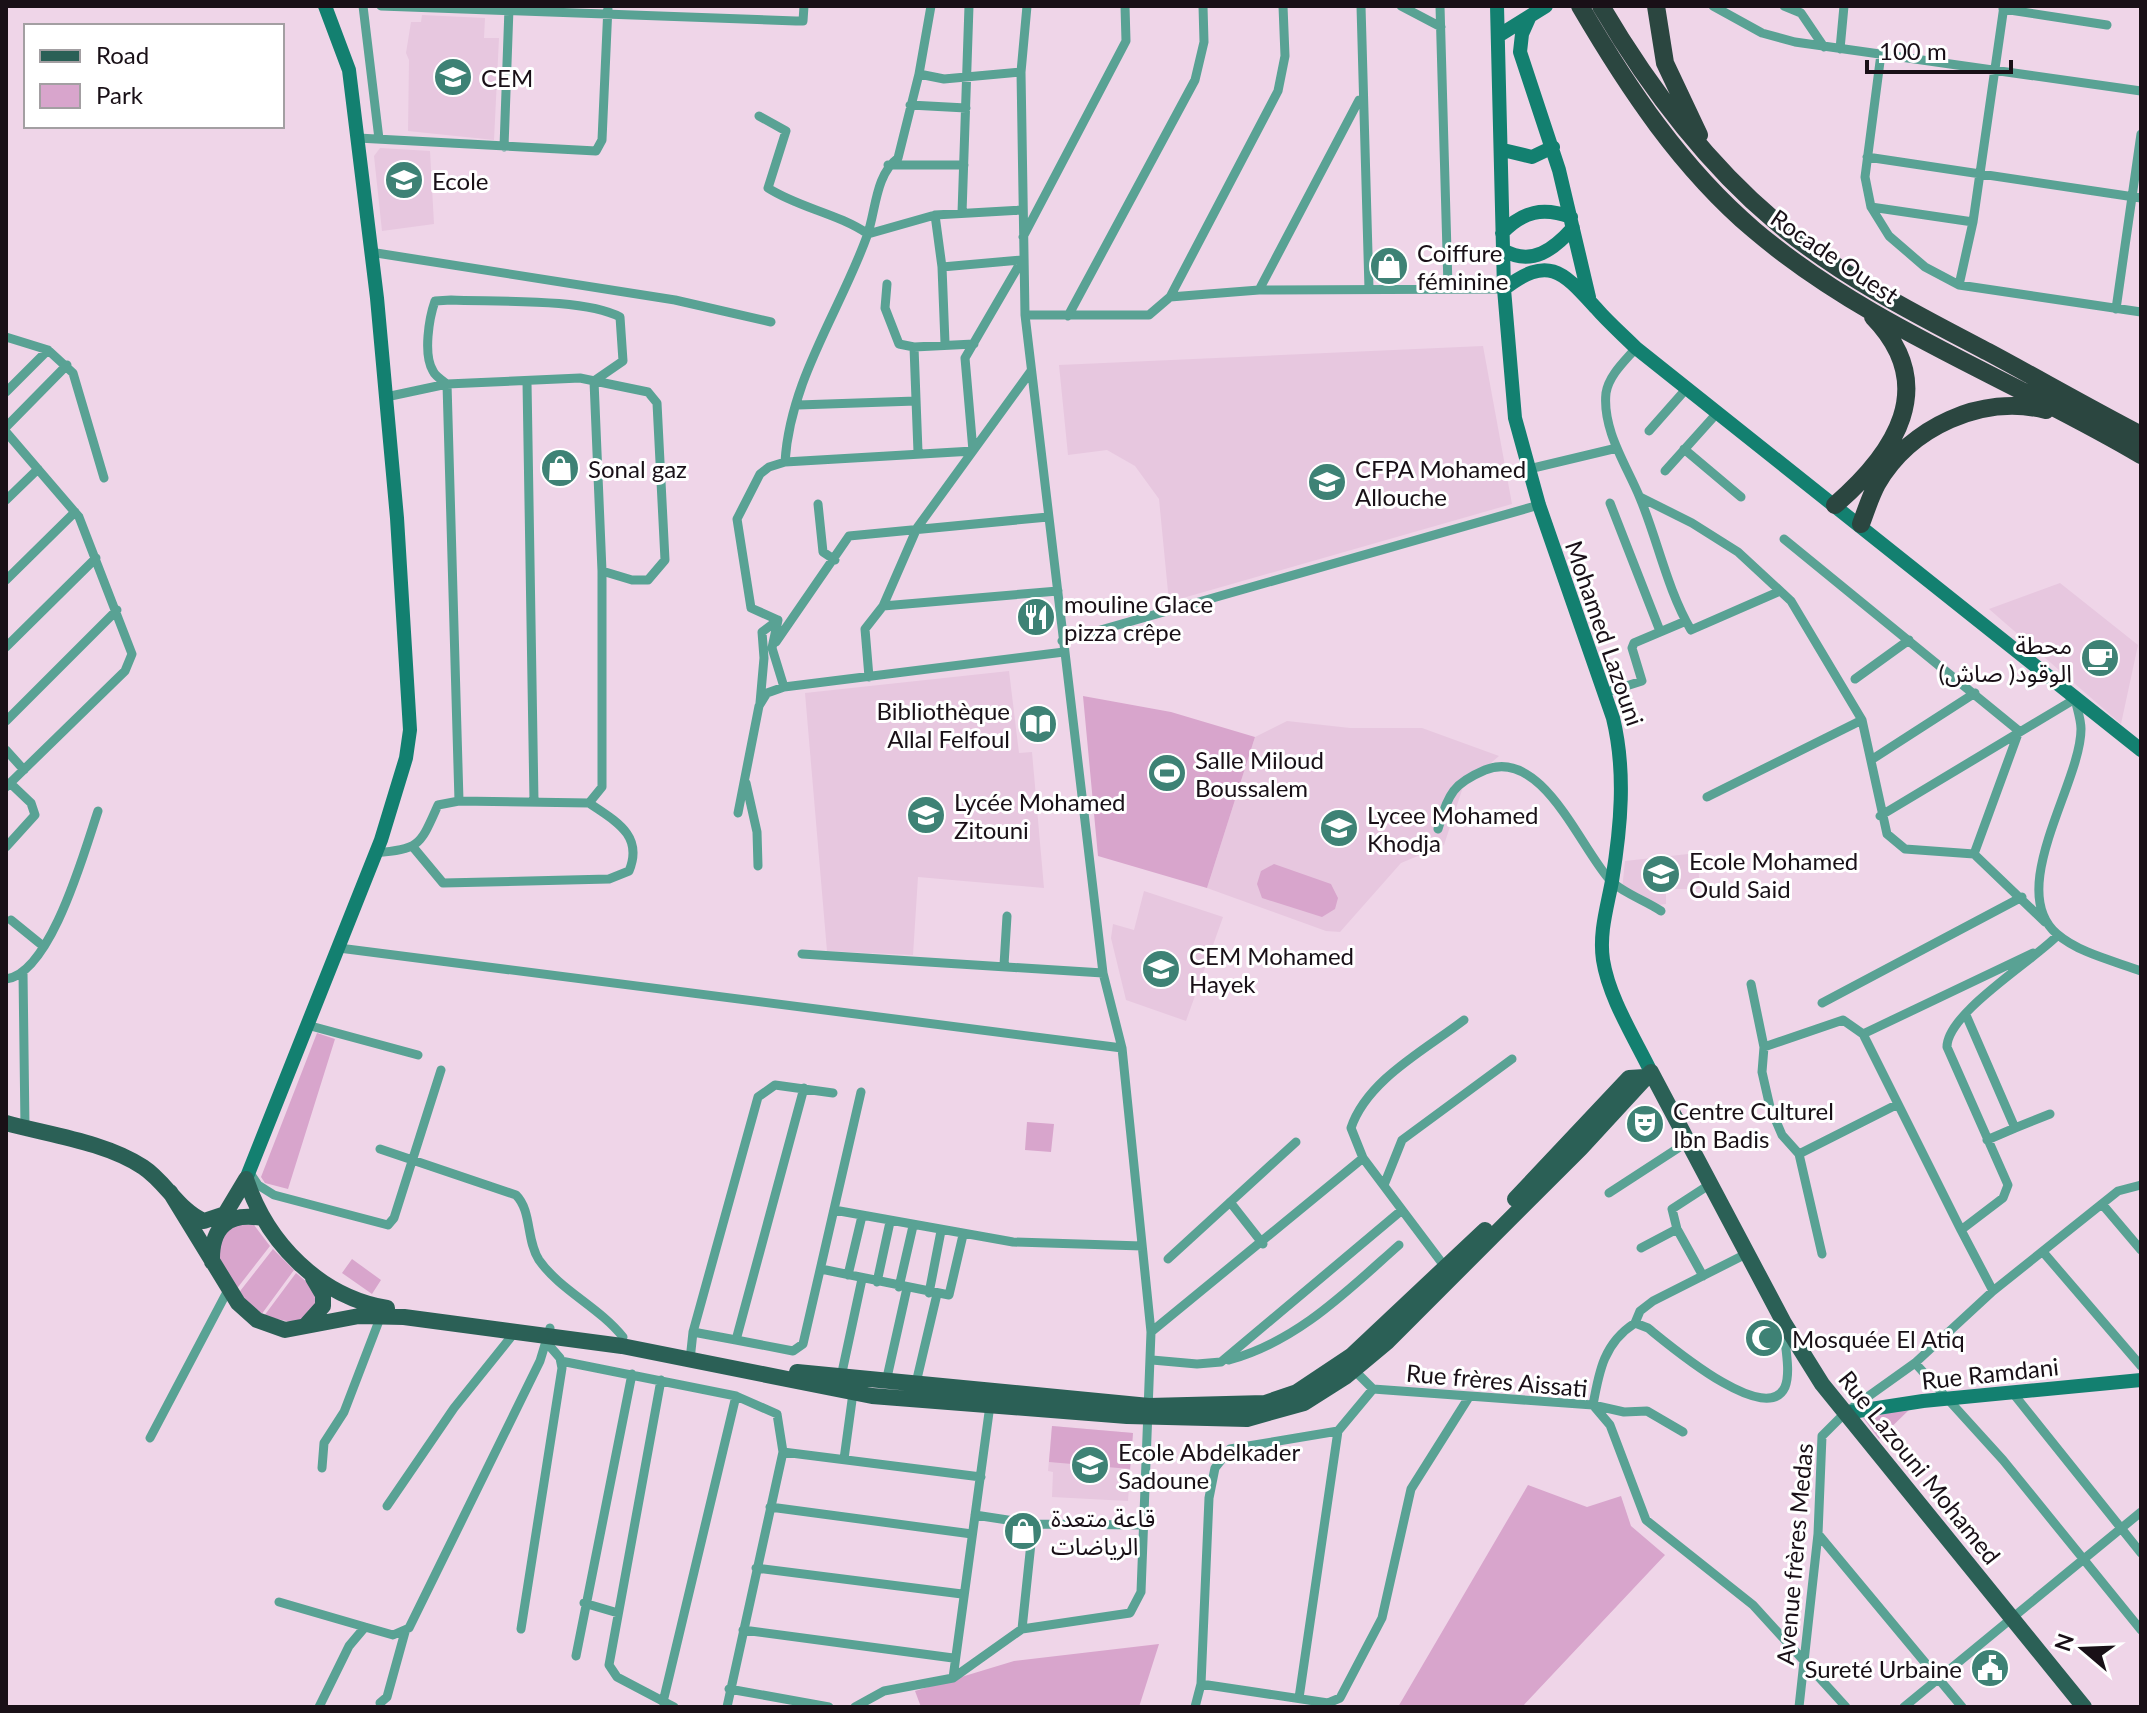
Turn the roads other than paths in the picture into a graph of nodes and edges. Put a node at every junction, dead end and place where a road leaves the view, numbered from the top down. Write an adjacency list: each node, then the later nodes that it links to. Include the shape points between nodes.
1 (325, 6): 44 (main road, via 349,70)
2 (363, 6): 45 (street)
3 (381, 6): 22 (street)
4 (804, 6): 24 (street, via 803,21)
5 (931, 6): 36 (street)
6 (969, 6): 37 (street)
7 (1027, 6): 34 (street)
8 (1125, 6): 63 (street, via 1126,41)
9 (1203, 6): 81 (street, via 1204,42 1195,80)
10 (1283, 6): 75 (street, via 1285,56 1278,91)
11 (1361, 6): 39 (street)
12 (1401, 6): 27 (street)
13 (1440, 6): 27 (street)
14 (1497, 6): 28 (main road, Mohamed Lazouni)
15 (1546, 6): 25 (main road)
16 (1580, 6): 77 (highway, Rocade Ouest, via 1640,102 1711,189 1772,245)
17 (1601, 6): 49 (highway, Rocade Ouest, via 1653,88)
18 (1656, 6): 49 (highway, via 1665,63)
19 (1713, 6): 29 (street, via 1762,33)
20 (1784, 6): 29 (street, via 1801,13)
21 (1844, 6): 30 (street)
22 (509, 8): 24 (street); 46 (street)
23 (2003, 8): 26 (street); 33 (street)
24 (608, 10): 46 (street, via 600,147 589,152)
25 (1530, 16): 28 (main road); 32 (main road, via 1519,46)
26 (2107, 25)
27 (1441, 27): 71 (street)
28 (1498, 36): 35 (main road, Mohamed Lazouni)
29 (1824, 47): 30 (street)
30 (1840, 49): 31 (street)
31 (1881, 54): 33 (street); 50 (street)
32 (1527, 69): 35 (main road); 47 (main road)
33 (1993, 69): 38 (street); 53 (street)
34 (1021, 72): 37 (street); 56 (street)
35 (1499, 73): 48 (main road, Mohamed Lazouni)
36 (919, 74): 37 (street); 40 (street)
37 (966, 77): 41 (street)
38 (2141, 91)
39 (1361, 97): 72 (street); 74 (street)
40 (910, 105): 41 (street); 51 (street, via 898,158)
41 (966, 108): 52 (street)
42 (759, 116): 62 (street, via 786,131 768,188)
43 (2141, 134): 54 (street)
44 (358, 138): 45 (street); 65 (main road)
45 (379, 139): 46 (street)
46 (504, 147)
47 (1553, 147): 48 (main road, via 1532,157); 60 (main road)
48 (1503, 150): 61 (main road, Mohamed Lazouni)
49 (1708, 156): 99 (highway, Rocade Ouest, via 1820,256)
50 (1867, 157): 53 (street); 55 (street)
51 (888, 165): 52 (street); 62 (street)
52 (964, 165): 57 (street)
53 (1981, 172): 54 (street); 59 (street)
54 (2136, 197): 78 (street)
55 (1871, 207): 59 (street); 70 (street, via 1907,254)
56 (1022, 210): 57 (street); 63 (street)
57 (962, 213): 58 (street)
58 (935, 215): 62 (street); 68 (street)
59 (1973, 222): 70 (street)
60 (1572, 223): 61 (main road, via 1535,212); 67 (main road); 76 (main road)
61 (1502, 233): 64 (main road, Mohamed Lazouni)
62 (868, 234): 98 (street, via 805,374)
63 (1022, 240): 66 (street)
64 (1503, 250): 67 (main road); 73 (main road, Mohamed Lazouni)
65 (370, 252): 82 (street, via 675,300); 96 (main road)
66 (1022, 260): 68 (street); 80 (street); 85 (street)
67 (1537, 263): 73 (main road); 76 (main road, via 1567,277)
68 (942, 267): 84 (street)
69 (887, 284): 86 (street, via 885,308 899,344)
70 (1959, 285): 78 (street)
71 (1448, 287): 72 (street); 73 (street)
72 (1369, 289): 74 (street)
73 (1504, 289): 113 (main road, Mohamed Lazouni, via 1510,388)
74 (1259, 290): 75 (street)
75 (1170, 297): 81 (street, via 1149,315)
76 (1590, 302): 87 (main road)
77 (1862, 307): 101 (highway, Rocade Ouest); 116 (highway, via 1899,354 1907,399 1889,446)
78 (2116, 309): 79 (street)
79 (2141, 312)
80 (1025, 315): 81 (street); 90 (street)
81 (1068, 316)
82 (771, 322)
83 (6, 337): 88 (street)
84 (945, 343): 85 (street); 86 (street)
85 (974, 344): 108 (street, via 965,358)
86 (914, 347): 97 (street)
87 (1636, 348): 94 (main road); 106 (street, via 1606,391)
88 (48, 350): 89 (street); 95 (street)
89 (67, 365): 103 (street); 115 (street, via 81,390)
90 (1031, 371): 108 (street); 126 (street)
91 (594, 381): 92 (street); 93 (street, via 623,361 620,317 605,309 451,300 435,301 430,315 432,371); 132 (street); 132 (street, via 648,392 657,403 665,560 648,580)
92 (527, 382): 93 (street); 164 (street)
93 (447, 384): 96 (street); 163 (street)
94 (1687, 388): 100 (main road); 104 (street)
95 (6, 392)
96 (386, 397): 172 (main road, via 410,716 406,758)
97 (916, 401): 98 (street); 109 (street)
98 (798, 405): 111 (street, via 788,425)
99 (2093, 410): 102 (highway); 105 (highway, Rocade Ouest)
100 (1718, 412): 107 (street); 117 (main road)
101 (2074, 418): 110 (highway, Rocade Ouest); 127 (highway, via 2003,406 1980,408 1945,422 1894,460 1877,483)
102 (2141, 428)
103 (6, 429): 112 (street)
104 (1649, 431)
105 (2141, 435)
106 (1617, 448): 113 (street); 118 (street)
107 (1684, 449): 114 (street); 119 (street)
108 (973, 451): 109 (street); 128 (street)
109 (918, 452): 111 (street)
110 (2141, 455)
111 (785, 462): 138 (street, via 760,474 737,519 751,608)
112 (38, 469): 120 (street); 125 (street)
113 (1529, 469): 123 (main road, Mohamed Lazouni)
114 (1665, 471)
115 (104, 478)
116 (1854, 488): 117 (main road); 124 (highway)
117 (1817, 489): 124 (main road)
118 (1640, 497): 135 (street, via 1738,552); 139 (street)
119 (1741, 497)
120 (6, 500)
121 (1610, 503): 140 (street)
122 (818, 504): 131 (street, via 823,552)
123 (1539, 505): 142 (street); 149 (main road, Mohamed Lazouni)
124 (1835, 505): 127 (main road)
125 (75, 512): 130 (street); 133 (street)
126 (1048, 517): 128 (street); 134 (street)
127 (1861, 524): 151 (main road)
128 (916, 530): 131 (street, via 849,536); 136 (street)
129 (1784, 539): 141 (street)
130 (96, 558): 137 (street); 143 (street)
131 (835, 560): 144 (street)
132 (602, 571): 165 (street, via 602,787)
133 (6, 580)
134 (1058, 591): 136 (street); 142 (street)
135 (1780, 591): 139 (street, via 1691,630); 153 (street)
136 (883, 606): 146 (street, via 865,629)
137 (117, 610): 154 (street); 159 (street, via 132,650 130,665)
138 (778, 620): 144 (street); 152 (street, via 762,632)
139 (1686, 621): 140 (street)
140 (1660, 631): 149 (street, via 1632,645 1642,681)
141 (1909, 640): 147 (street); 150 (street)
142 (1062, 641): 145 (street)
143 (6, 647)
144 (772, 648): 148 (street)
145 (1064, 652): 146 (street); 189 (street)
146 (869, 677): 148 (street)
147 (1855, 679)
148 (784, 687): 152 (street, via 767,693)
149 (1604, 693): 175 (main road, Mohamed Lazouni, via 1621,750)
150 (1975, 693): 155 (street); 158 (street)
151 (2075, 699): 155 (street); 157 (main road); 180 (street, via 2081,729 2045,855 2039,901)
152 (759, 706): 160 (street)
153 (1862, 720): 158 (street); 162 (street)
154 (6, 721)
155 (2019, 731): 168 (street); 173 (street)
156 (6, 750): 159 (street)
157 (2141, 750)
158 (1871, 760): 168 (street)
159 (24, 770): 161 (street)
160 (745, 779): 167 (street); 174 (street, via 757,832)
161 (8, 785): 170 (street, via 31,803 35,815)
162 (1707, 797)
163 (459, 801): 164 (street); 171 (street, via 438,805 423,841)
164 (534, 801): 165 (street)
165 (589, 803): 171 (street, via 624,827 635,843 629,871 609,879 443,883)
166 (98, 811): 182 (street, via 65,909)
167 (738, 813)
168 (1880, 816): 173 (street, via 1887,834 1905,849)
169 (1438, 829): 175 (street, via 1450,790 1469,777 1493,767 1524,772 1546,788)
170 (6, 847)
171 (413, 847): 172 (street)
172 (375, 853): 184 (main road)
173 (1974, 854): 176 (street)
174 (758, 866)
175 (1612, 882): 177 (street); 202 (main road, Mohamed Lazouni, via 1601,935 1603,962)
176 (2022, 897): 180 (street); 192 (street)
177 (1661, 911)
178 (1007, 916): 186 (street)
179 (11, 920): 182 (street)
180 (2045, 922): 181 (street)
181 (2058, 935): 183 (street); 187 (street)
182 (43, 946): 188 (street)
183 (2048, 946): 193 (street); 196 (street)
184 (339, 948): 195 (main road); 198 (street)
185 (802, 954): 186 (street)
186 (1004, 965): 189 (street)
187 (2141, 971)
188 (23, 972): 190 (street); 209 (street)
189 (1103, 973): 198 (street)
190 (6, 979)
191 (1751, 984): 197 (street)
192 (1822, 1003)
193 (1966, 1015): 210 (street); 211 (street, via 1951,1030 1947,1047)
194 (1464, 1020): 216 (street, via 1357,1108 1351,1128)
195 (307, 1025): 199 (street); 218 (main road)
196 (1863, 1034): 197 (street, via 1843,1020); 206 (street)
197 (1764, 1047): 215 (street, via 1762,1072 1770,1107 1782,1135)
198 (1122, 1048): 239 (street)
199 (418, 1055)
200 (1512, 1059): 220 (street, via 1402,1140)
201 (441, 1070): 217 (street)
202 (1648, 1074): 212 (main road, Rue Lazouni Mohamed); 247 (main road, via 1629,1078); 272 (main road, via 1428,1303)
203 (804, 1088): 205 (street); 266 (street); 267 (street, via 775,1085 758,1097)
204 (861, 1092): 226 (street)
205 (833, 1093)
206 (1896, 1105): 215 (street); 234 (street)
207 (2050, 1114): 210 (street)
208 (6, 1123): 209 (main road)
209 (25, 1128): 222 (main road, via 136,1162)
210 (2015, 1128): 211 (street)
211 (1987, 1140): 234 (street, via 2008,1191)
212 (1689, 1141): 219 (main road, Rue Lazouni Mohamed); 223 (street)
213 (1296, 1142): 224 (street)
214 (380, 1149): 217 (street)
215 (1799, 1154): 244 (street)
216 (1363, 1158): 220 (street); 237 (street)
217 (412, 1160): 218 (street, via 394,1218 384,1226 274,1195); 265 (street, via 519,1197 541,1263)
218 (248, 1176): 228 (main road); 230 (main road)
219 (1712, 1183): 233 (street, via 1674,1205); 243 (main road, Rue Lazouni Mohamed)
220 (1384, 1185): 227 (street)
221 (2141, 1185): 225 (street, Avenue frères Medas, via 2118,1191)
222 (170, 1192): 228 (main road, via 198,1218); 246 (main road)
223 (1609, 1193)
224 (1230, 1202): 237 (street); 245 (street)
225 (2102, 1204): 241 (street); 242 (street, Avenue frères Medas)
226 (834, 1210): 229 (street); 248 (street)
227 (1402, 1210): 247 (street); 270 (street)
228 (227, 1216): 230 (main road); 246 (main road, via 214,1235)
229 (862, 1216): 231 (street); 250 (street)
230 (262, 1218): 249 (main road)
231 (890, 1222): 232 (street); 253 (street)
232 (913, 1226): 235 (street); 254 (street)
233 (1677, 1229): 240 (street); 251 (street)
234 (1961, 1230): 256 (street)
235 (941, 1231): 236 (street); 257 (street)
236 (963, 1235): 239 (street); 257 (street, via 951,1293)
237 (1263, 1244): 263 (street)
238 (1399, 1245): 270 (street, via 1312,1321 1256,1353)
239 (1142, 1246): 263 (street)
240 (1641, 1248)
241 (2141, 1250)
242 (2043, 1252): 256 (street, Avenue frères Medas); 273 (street)
243 (1748, 1253): 251 (street); 260 (main road, Rue Lazouni Mohamed)
244 (1822, 1254)
245 (1168, 1259)
246 (212, 1262): 255 (main road)
247 (1445, 1267): 272 (main road)
248 (821, 1269): 250 (street); 266 (street, via 801,1349)
249 (309, 1270): 258 (main road, via 337,1292); 261 (main road, via 323,1306)
250 (848, 1275): 252 (street)
251 (1703, 1276): 259 (street, via 1653,1301)
252 (862, 1279): 253 (street); 275 (street)
253 (877, 1282): 254 (street)
254 (903, 1288): 257 (street); 278 (street)
255 (228, 1290): 261 (main road, via 257,1320); 292 (street)
256 (1993, 1291): 271 (street, Avenue frères Medas)
257 (933, 1293): 279 (street)
258 (382, 1311): 261 (main road); 262 (main road); 264 (main road); 295 (street, via 344,1412 324,1443)
259 (1635, 1323): 260 (street, via 1737,1391 1764,1399 1776,1397 1787,1379); 287 (street, via 1610,1345)
260 (1784, 1323): 289 (main road, Rue Lazouni Mohamed)
261 (298, 1330)
262 (516, 1331): 264 (main road); 297 (street, via 454,1408)
263 (1151, 1332): 268 (street)
264 (548, 1336): 265 (main road); 267 (main road); 269 (street); 319 (street)
265 (623, 1337): 267 (main road)
266 (736, 1340): 267 (street)
267 (691, 1347): 275 (main road, via 765,1366); 282 (main road)
268 (1152, 1360): 270 (street); 288 (street)
269 (561, 1361): 274 (street); 315 (street)
270 (1221, 1362)
271 (1915, 1363): 285 (street); 289 (street, Avenue frères Medas)
272 (1349, 1365): 280 (street, Rue frères Aissati); 288 (main road, via 1304,1403 1267,1415 1220,1419)
273 (2141, 1366)
274 (632, 1374): 276 (street); 311 (street)
275 (841, 1377): 278 (main road)
276 (661, 1380): 283 (street); 312 (street)
277 (2141, 1380): 281 (main road, Rue Ramdani)
278 (886, 1382): 279 (main road)
279 (916, 1383): 288 (main road)
280 (1373, 1389): 284 (street, Rue frères Aissati); 290 (street)
281 (2012, 1392): 285 (main road, Rue Ramdani); 303 (street)
282 (853, 1393): 286 (main road); 294 (street)
283 (736, 1396): 293 (street, via 777,1414); 328 (street)
284 (1469, 1397): 287 (street, Rue frères Aissati); 327 (street, via 1411,1489 1382,1618 1343,1694 1332,1703)
285 (1947, 1399): 289 (main road, Rue Ramdani); 307 (street)
286 (990, 1405): 288 (main road); 296 (street)
287 (1593, 1405): 291 (street, via 1647,1411); 322 (street, Rue frères Aissati, via 1610,1425 1646,1520 1753,1605)
288 (1149, 1411): 302 (street)
289 (1845, 1413): 305 (street, Avenue frères Medas, via 1822,1436); 313 (main road, Rue Lazouni Mohamed)
290 (1338, 1431): 325 (street, via 1240,1446 1221,1456 1209,1498); 327 (street)
291 (1683, 1432)
292 (150, 1438)
293 (783, 1452): 294 (street); 298 (street)
294 (844, 1459): 296 (street)
295 (322, 1468)
296 (981, 1477): 300 (street)
297 (387, 1506)
298 (770, 1507): 304 (street); 308 (street)
299 (2141, 1512): 303 (street)
300 (975, 1515): 301 (street); 304 (street)
301 (1033, 1524): 302 (street); 316 (street)
302 (1143, 1525): 316 (street, via 1141,1592 1135,1609)
303 (2121, 1528): 306 (street); 307 (street)
304 (972, 1534): 309 (street)
305 (1818, 1534): 322 (street, Avenue frères Medas); 324 (street)
306 (2141, 1553)
307 (2084, 1559): 313 (street); 318 (street)
308 (756, 1568): 309 (street); 317 (street)
309 (962, 1594): 321 (street)
310 (279, 1602): 314 (street)
311 (584, 1603): 312 (street); 320 (street)
312 (618, 1613): 328 (street, via 608,1656 612,1672)
313 (2013, 1619): 324 (street); 340 (main road, Rue Lazouni Mohamed)
314 (365, 1627): 319 (street, via 393,1635); 330 (street, via 349,1646)
315 (521, 1629)
316 (1022, 1629): 323 (street)
317 (743, 1630): 321 (street); 326 (street)
318 (2141, 1630)
319 (405, 1632): 329 (street, via 387,1697)
320 (576, 1656)
321 (953, 1658): 323 (street)
322 (1806, 1661): 336 (street, Avenue frères Medas); 337 (street, Rue frères Aissati)
323 (953, 1678): 334 (street, via 884,1691)
324 (1940, 1679): 338 (street); 339 (street)
325 (1201, 1684): 327 (street); 335 (street)
326 (729, 1689): 332 (street); 333 (street)
327 (1299, 1698)
328 (663, 1702): 331 (street)
329 (380, 1703)
330 (319, 1707)
331 (674, 1707)
332 (727, 1707)
333 (829, 1707)
334 (855, 1707)
335 (1195, 1707)
336 (1799, 1707)
337 (1846, 1707)
338 (1904, 1707)
339 (1962, 1707)
340 (2084, 1707)

